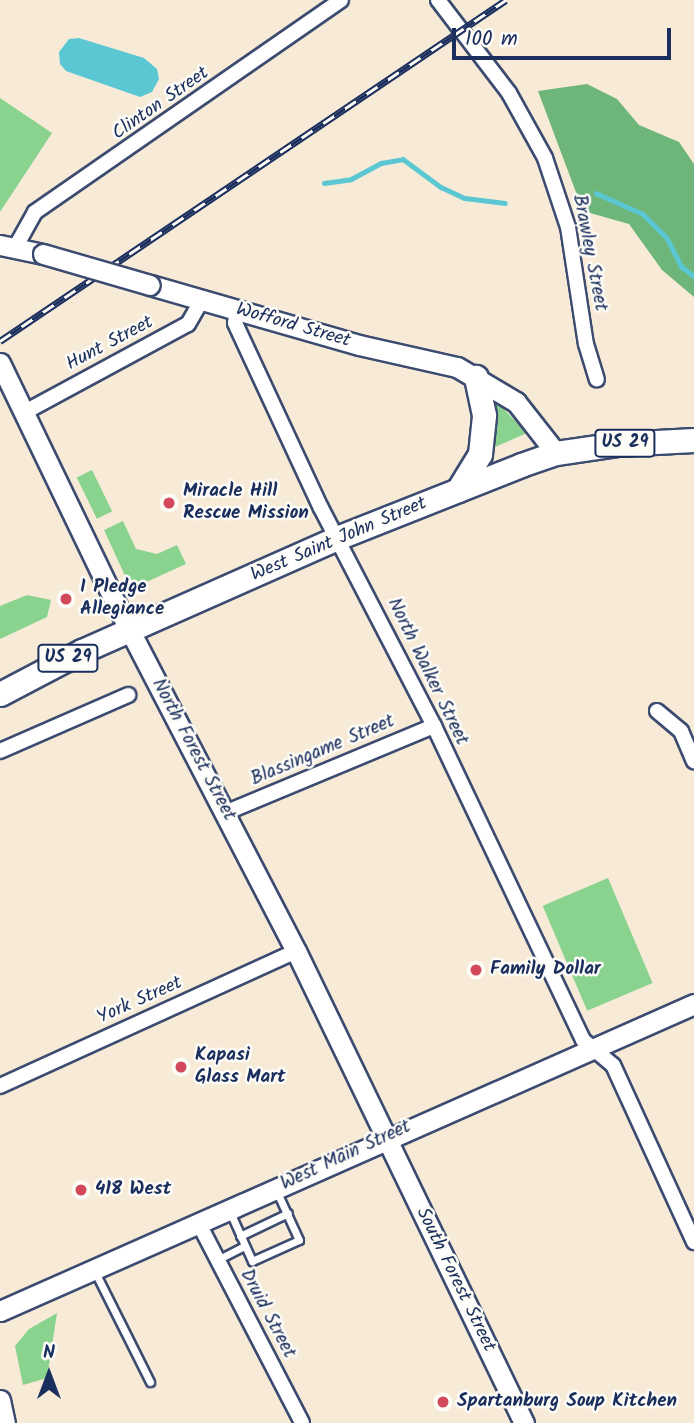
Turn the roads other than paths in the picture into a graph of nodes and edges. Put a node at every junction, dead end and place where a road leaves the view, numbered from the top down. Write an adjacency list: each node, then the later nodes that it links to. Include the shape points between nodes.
1 (341, 0): 3 (street, Clinton Street, via 35,212)
2 (438, 0): 8 (street, Brawley Street, via 509,93 545,158 568,227 586,344)
3 (7, 247): 4 (street, Wofford Street, bridge)
4 (202, 300): 5 (street, Wofford Street); 9 (street, Hunt Street, via 188,324)
5 (237, 309): 7 (street, Wofford Street, via 457,367); 13 (street, North Walker Street, via 235,323)
6 (2, 368): 9 (street, North Forest Street)
7 (476, 377): 11 (street, Wofford Street, via 516,402); 12 (main road, via 484,415 480,454)
8 (597, 379)
9 (24, 412): 14 (street, North Forest Street)
10 (694, 440): 11 (main road, West Saint John Street / US 29)
11 (556, 453): 12 (main road, West Saint John Street / US 29)
12 (458, 490): 13 (main road, West Saint John Street / US 29)
13 (337, 538): 14 (main road, West Saint John Street / US 29); 18 (street, North Walker Street)
14 (131, 631): 15 (main road, West Saint John Street / US 29); 21 (street, North Forest Street)
15 (0, 694)
16 (128, 695): 19 (street)
17 (657, 711): 20 (street, via 681,732)
18 (433, 726): 21 (street, Blassingame Street); 24 (street, North Walker Street)
19 (0, 751)
20 (694, 761)
21 (227, 812): 22 (street, North Forest Street)
22 (296, 951): 25 (street, York Street); 26 (street, North Forest Street)
23 (694, 1004): 24 (street, West Main Street)
24 (592, 1049): 26 (street, West Main Street); 32 (street, North Walker Street, via 613,1065)
25 (0, 1086)
26 (385, 1138): 27 (street, West Main Street); 41 (street, South Forest Street)
27 (275, 1188): 28 (street, West Main Street); 29 (lane)
28 (228, 1209): 30 (street, West Main Street); 31 (lane)
29 (288, 1213): 31 (lane); 33 (lane, via 299,1240 252,1261)
30 (198, 1222): 34 (street, Druid Street); 35 (street, West Main Street)
31 (240, 1236): 33 (lane)
32 (694, 1242)
33 (245, 1246): 34 (lane)
34 (217, 1260): 40 (street, Druid Street)
35 (93, 1268): 36 (street, West Main Street); 37 (lane)
36 (0, 1311)
37 (150, 1382)
38 (0, 1400): 39 (street)
39 (5, 1423)
40 (302, 1423)
41 (524, 1423)

